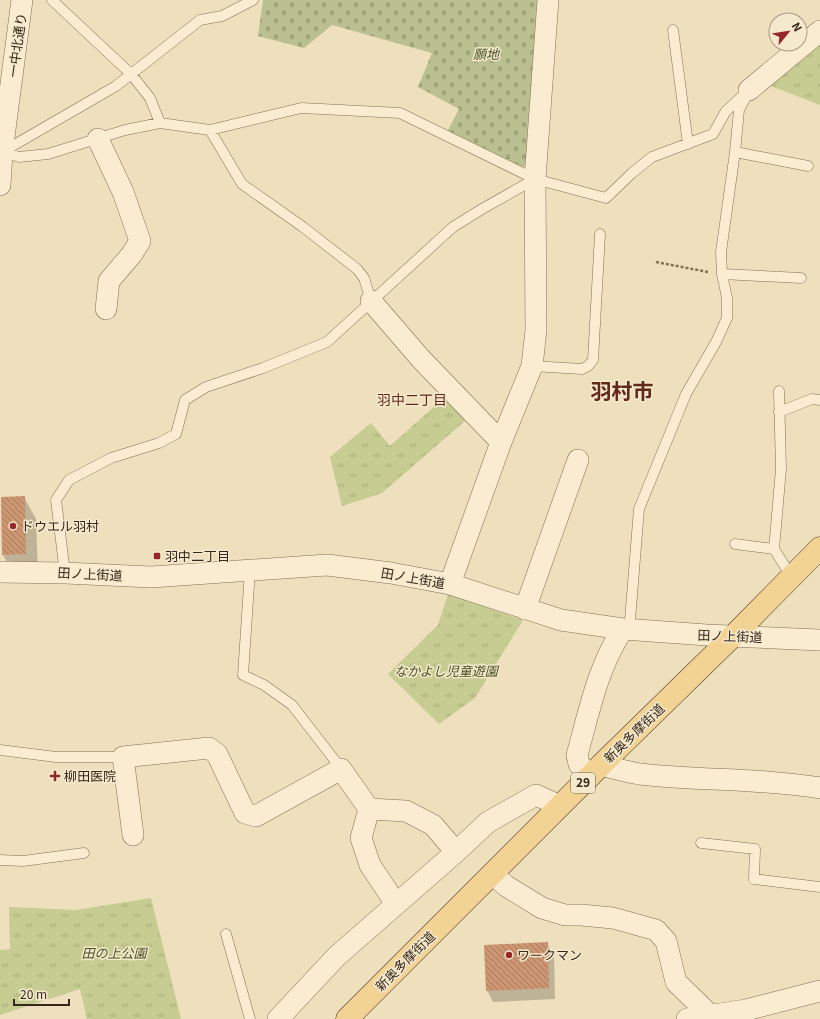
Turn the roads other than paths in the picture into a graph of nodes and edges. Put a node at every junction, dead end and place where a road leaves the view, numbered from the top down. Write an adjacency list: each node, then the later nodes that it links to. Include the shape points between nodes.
1 (22, 0): 14 (street, 一中北通り)
2 (52, 0): 7 (lane)
3 (253, 0): 7 (lane, via 222,16 200,20)
4 (548, 0): 16 (street)
5 (673, 30): 12 (lane)
6 (820, 31): 8 (street)
7 (131, 74): 9 (lane, via 150,98); 14 (lane, via 116,86)
8 (749, 90): 12 (lane, via 726,111 713,134); 13 (lane, via 739,110)
9 (160, 124): 10 (lane); 11 (lane, via 125,130)
10 (210, 130): 16 (lane, via 300,108 400,113); 21 (lane, via 242,184 357,269 364,278)
11 (98, 139): 14 (lane, via 48,154 19,157); 22 (street, via 123,192 140,241 109,281)
12 (688, 144): 16 (lane, via 652,157 606,198)
13 (735, 152): 15 (lane); 19 (lane, via 721,252)
14 (1, 153): 17 (street, 一中北通り)
15 (808, 166)
16 (535, 179): 21 (lane, via 453,227); 23 (street, via 536,330)
17 (0, 185)
18 (600, 234): 23 (lane, via 593,360 582,369)
19 (722, 274): 20 (lane); 38 (lane, via 727,298 727,318 686,394 639,509 630,620)
20 (801, 278)
21 (371, 301): 27 (street, via 421,359); 34 (lane, via 327,342 206,388 185,400 176,434 159,443 111,458 69,480 56,500)
22 (106, 309)
23 (532, 366): 27 (street)
24 (779, 391): 26 (lane)
25 (820, 400): 26 (lane, via 812,399)
26 (779, 412): 31 (lane, via 781,469)
27 (501, 442): 36 (street)
28 (578, 460): 37 (street)
29 (734, 544): 31 (lane)
30 (820, 548): 35 (main road, 新奥多摩街道 / 29)
31 (774, 549): 35 (lane)
32 (250, 570): 34 (street, 田ノ上街道, via 151,577); 36 (street, 田ノ上街道, via 327,564); 43 (lane, via 243,675 264,685 292,705)
33 (0, 572): 34 (street, 田ノ上街道)
34 (65, 573)
35 (791, 576): 39 (main road, 新奥多摩街道 / 29)
36 (450, 584): 37 (street, 田ノ上街道)
37 (525, 609): 38 (street, 田ノ上街道, via 562,620)
38 (623, 630): 39 (street, 田ノ上街道); 44 (street, via 613,644 601,671 576,755 579,764)
39 (734, 635): 40 (street, 田ノ上街道); 44 (main road, 新奥多摩街道 / 29)
40 (820, 640)
41 (0, 750): 42 (lane, via 56,757)
42 (123, 757): 43 (street, via 208,748 217,754 246,814 256,816); 48 (street)
43 (340, 769): 47 (street)
44 (596, 771): 45 (street); 46 (main road, 新奥多摩街道 / 29)
45 (820, 788)
46 (560, 806): 50 (street, via 536,795 488,822); 53 (main road, 新奥多摩街道 / 29)
47 (369, 809): 50 (street, via 406,811 433,825); 55 (street, via 362,838 370,865)
48 (133, 835)
49 (701, 843): 54 (lane, via 755,849 754,879)
50 (456, 852): 55 (street)
51 (84, 853): 52 (lane, via 24,861)
52 (0, 860)
53 (493, 874): 58 (street, via 506,886 542,908 565,915 613,918 656,930 666,941 676,982); 61 (main road, 新奥多摩街道 / 29)
54 (820, 887)
55 (396, 904): 60 (street, via 337,956)
56 (226, 934): 59 (lane)
57 (820, 991): 58 (street, via 746,1010)
58 (710, 1015): 62 (street)
59 (250, 1019)
60 (278, 1019)
61 (347, 1019)
62 (687, 1019)

